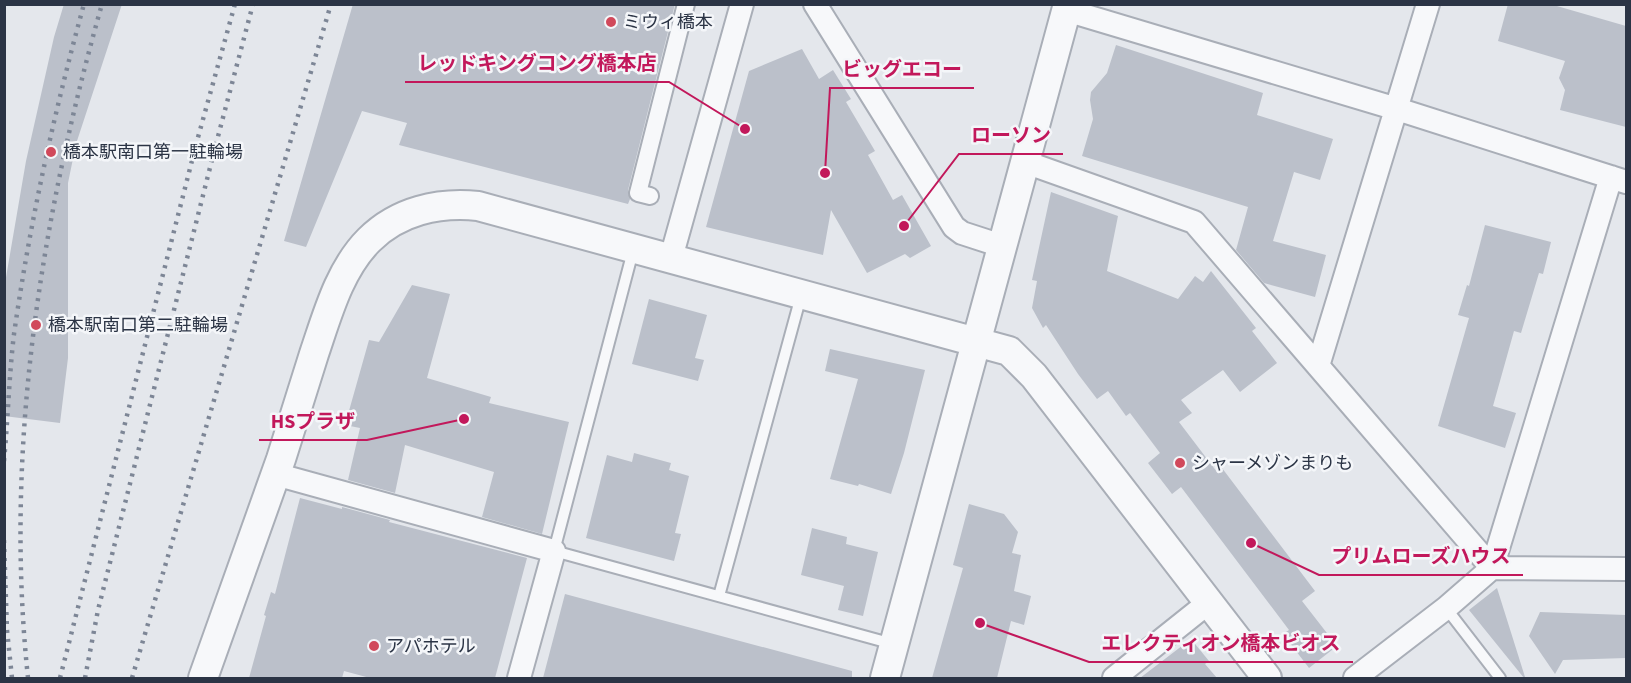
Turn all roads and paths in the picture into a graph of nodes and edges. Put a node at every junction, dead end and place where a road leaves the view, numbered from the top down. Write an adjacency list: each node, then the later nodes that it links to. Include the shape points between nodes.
1 (686, 4): 9 (street, via 639,193)
2 (742, 4): 12 (street)
3 (815, 4): 10 (street, via 954,227)
4 (1428, 4): 6 (street)
5 (1067, 8): 6 (street); 7 (street)
6 (1397, 109): 8 (street); 15 (street)
7 (1025, 162): 10 (street); 15 (street, via 1194,222)
8 (1618, 179): 18 (street)
9 (650, 196)
10 (1002, 246): 14 (street)
11 (634, 248): 12 (street); 16 (street, via 472,205 419,210 392,221 369,240 345,274 324,322); 17 (lane)
12 (671, 258): 13 (street)
13 (802, 294): 14 (street); 20 (lane)
14 (976, 341): 21 (street, via 1009,351 1034,376); 23 (street)
15 (1318, 366): 18 (street)
16 (275, 474): 17 (street); 24 (street)
17 (554, 551): 20 (lane); 25 (street)
18 (1492, 568): 19 (street); 22 (street)
19 (1626, 569)
20 (720, 596): 23 (lane)
21 (1208, 603): 27 (street); 28 (street)
22 (1446, 608): 29 (street); 30 (lane)
23 (894, 644): 26 (street)
24 (203, 678)
25 (519, 678)
26 (885, 678)
27 (1114, 678)
28 (1268, 678)
29 (1355, 678)
30 (1500, 678)

